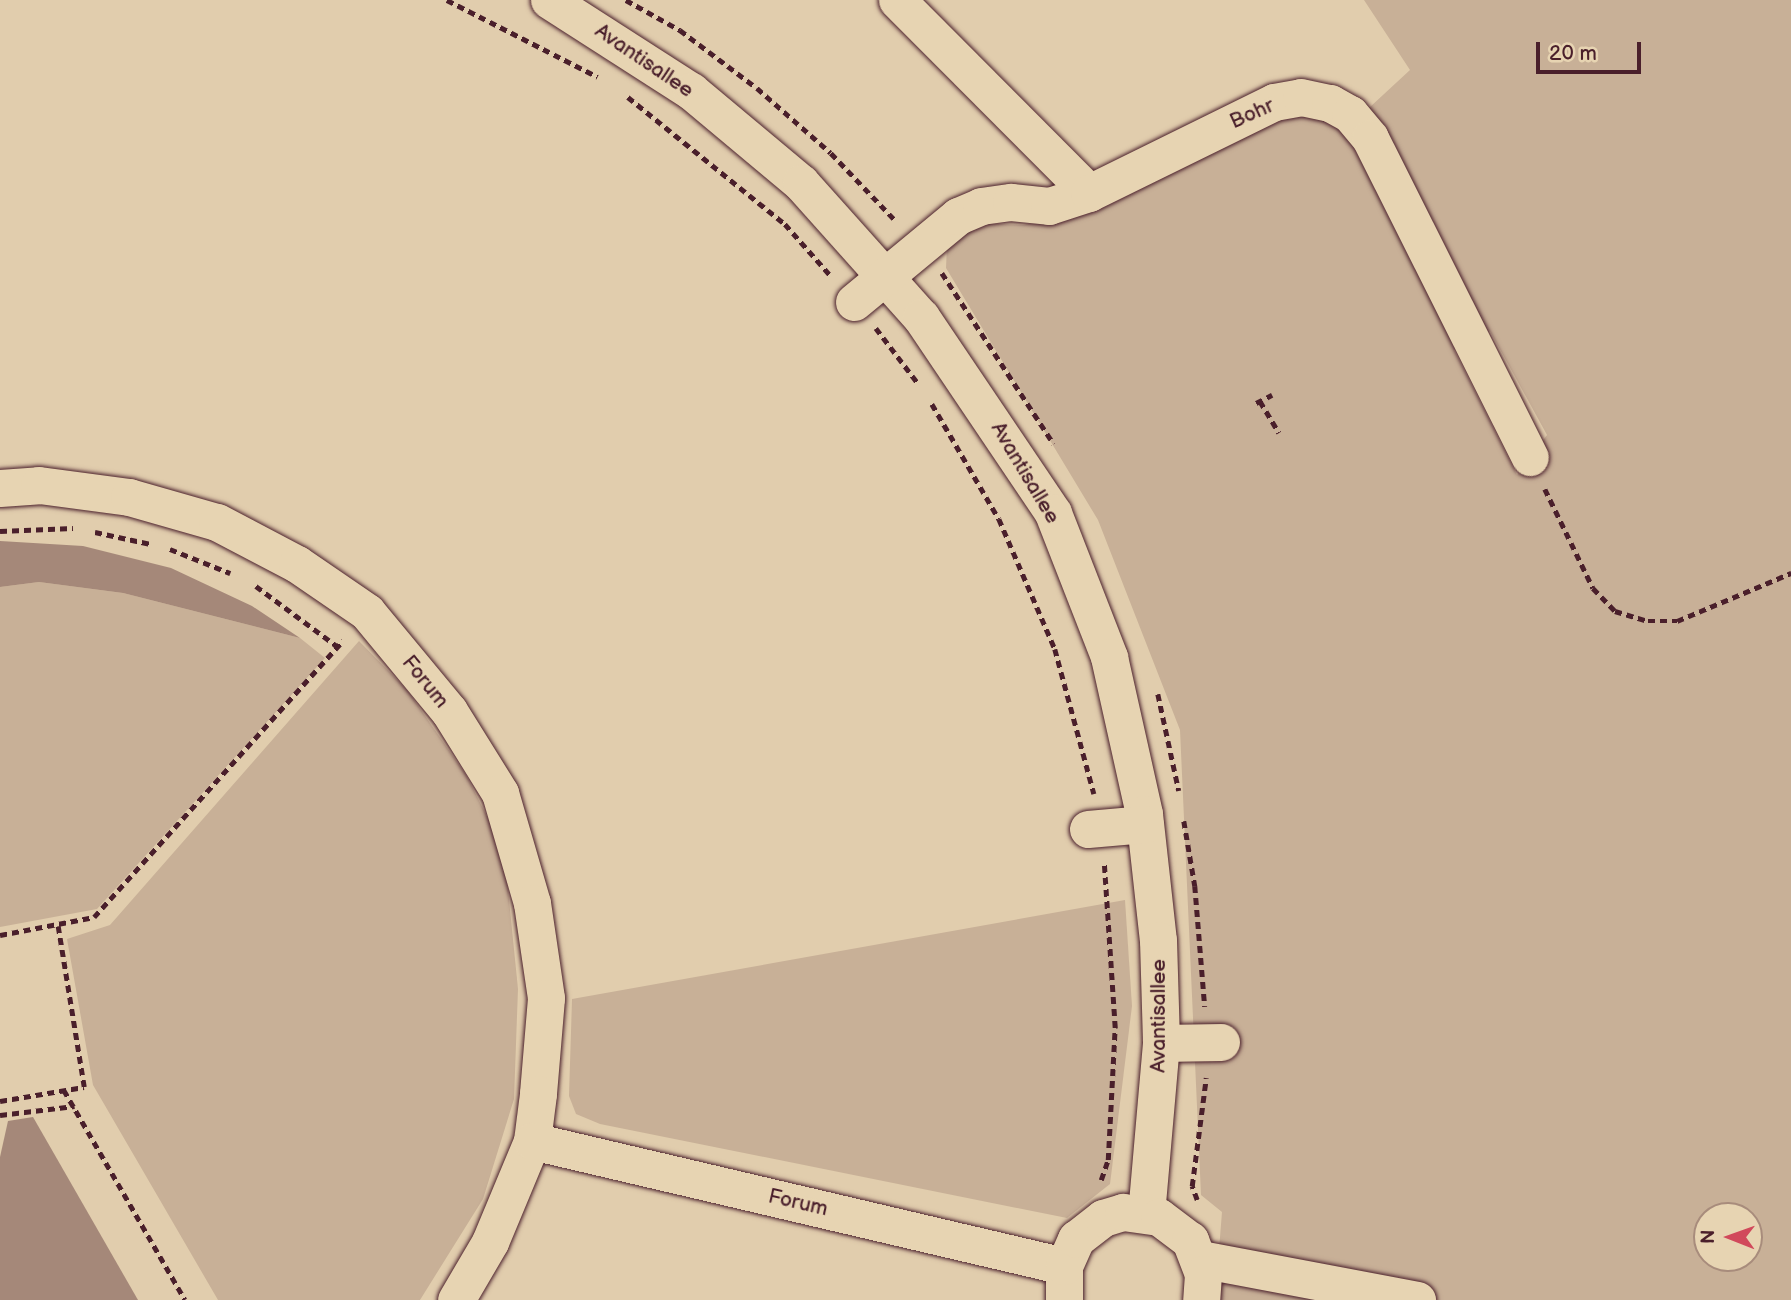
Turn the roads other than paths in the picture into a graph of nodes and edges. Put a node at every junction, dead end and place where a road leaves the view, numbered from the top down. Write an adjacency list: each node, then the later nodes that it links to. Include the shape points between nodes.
1 (549, 0): 4 (street, Avantisallee, via 691,91 762,148)
2 (897, 0): 3 (street)
3 (1090, 193): 4 (street, Bohr, via 1049,206 1011,202 981,206 958,216); 6 (street, Bohr, via 1275,102 1301,97 1329,103 1350,114 1370,138)
4 (885, 272): 5 (street, Bohr); 8 (street, Avantisallee, via 981,401 1053,513 1109,657)
5 (854, 302)
6 (1530, 457)
7 (0, 488): 12 (street, Forum, via 39,485 129,497 217,522 297,564 368,612 449,710 500,793 532,904 546,998)
8 (1145, 824): 9 (street); 11 (street, Avantisallee, via 1158,940)
9 (1095, 829)
10 (1221, 1042): 11 (street)
11 (1161, 1043): 13 (street, Avantisallee)
12 (532, 1141): 15 (street, Forum); 16 (street, Forum, via 490,1242)
13 (1146, 1213): 14 (street, via 1172,1224); 15 (street, via 1123,1212 1091,1226 1076,1240)
14 (1200, 1259): 17 (street); 18 (street)
15 (1064, 1283)
16 (456, 1300)
17 (1201, 1300)
18 (1417, 1300)

